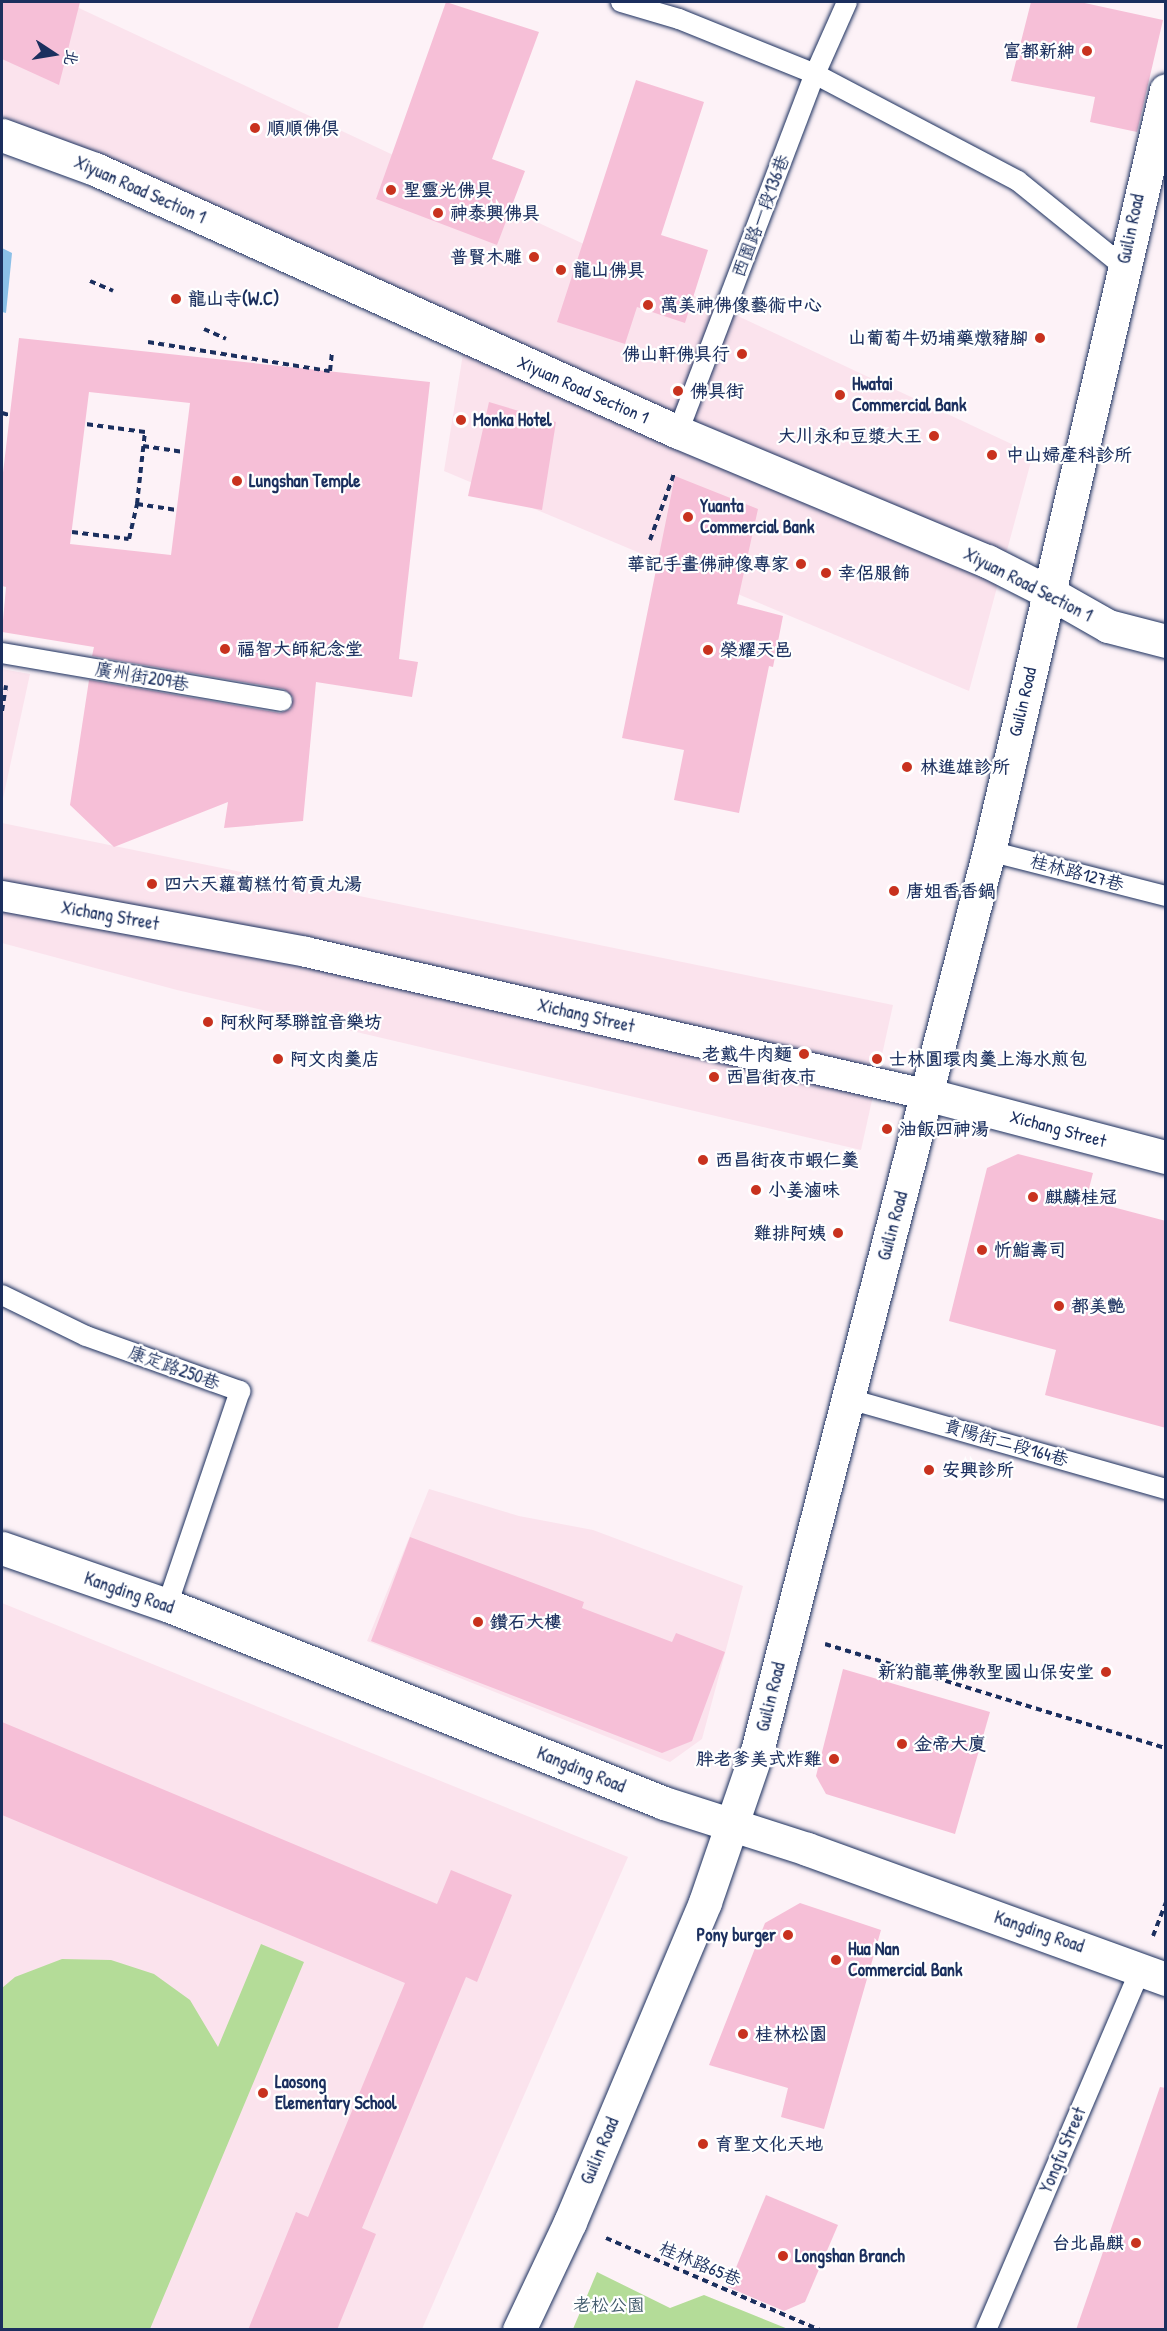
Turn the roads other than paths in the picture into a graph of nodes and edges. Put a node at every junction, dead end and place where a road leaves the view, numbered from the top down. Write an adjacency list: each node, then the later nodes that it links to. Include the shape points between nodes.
1 (621, 2): 3 (lane, via 679,19)
2 (847, 2): 3 (lane, 西園路一段136巷)
3 (815, 74): 6 (lane, via 1018,181); 7 (lane, 西園路一段136巷)
4 (1166, 90): 6 (street, Guilin Road)
5 (2, 135): 7 (street, Xiyuan Road Section 1, via 95,169)
6 (1123, 266): 8 (street, Guilin Road)
7 (683, 434): 8 (street, Xiyuan Road Section 1, via 987,561)
8 (1050, 593): 9 (street, Xiyuan Road Section 1, via 1108,626); 12 (street, Guilin Road)
9 (1166, 641)
10 (2, 653): 11 (lane, 廣州街209巷)
11 (282, 701)
12 (989, 851): 14 (lane, 桂林路127巷); 15 (street, Guilin Road)
13 (2, 896): 15 (street, Xichang Street, via 306,952)
14 (1166, 896)
15 (928, 1095): 16 (street, Xichang Street); 18 (street, Guilin Road)
16 (1166, 1157)
17 (2, 1295): 21 (lane, 康定路250巷, via 86,1336 240,1391)
18 (846, 1398): 19 (lane, 貴陽街二段164巷); 22 (street, Guilin Road)
19 (1166, 1489)
20 (2, 1548): 21 (street, Kangding Road)
21 (167, 1605): 22 (street, Kangding Road, via 664,1803)
22 (734, 1824): 23 (street, Kangding Road); 24 (street, Guilin Road, via 570,2222)
23 (1153, 1975): 25 (lane, Yongfu Street)
24 (519, 2330)
25 (986, 2330)

